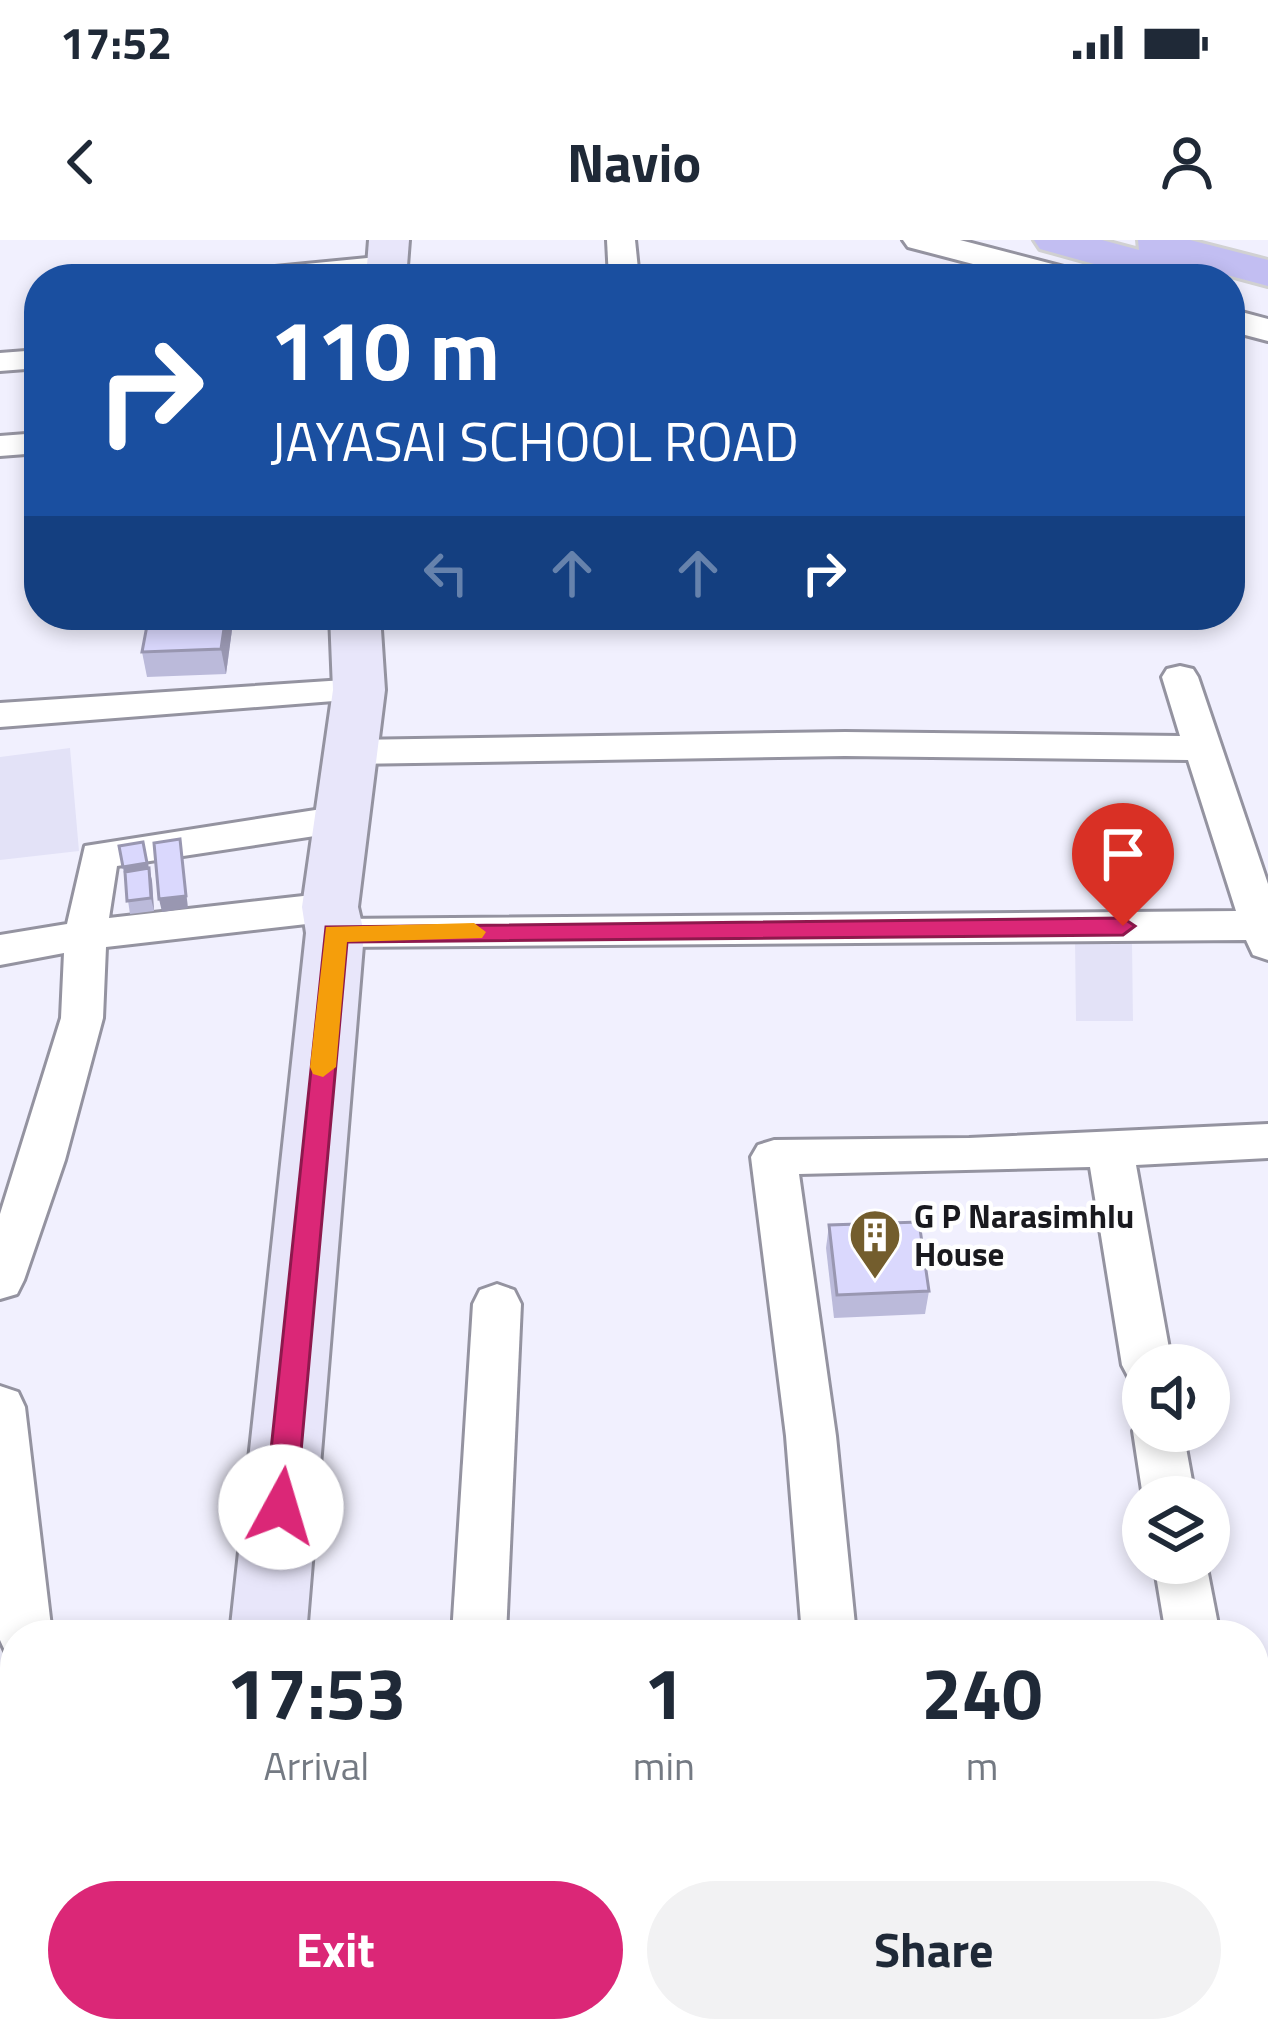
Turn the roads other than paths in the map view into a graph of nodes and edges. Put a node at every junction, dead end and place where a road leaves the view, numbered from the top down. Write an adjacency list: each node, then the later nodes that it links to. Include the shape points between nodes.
1 (920, 240): 4 (street)
2 (1054, 240): 5 (highway)
3 (1141, 240): 6 (highway)
4 (991, 264)
5 (1141, 264)
6 (1233, 264)
7 (356, 630): 9 (main road)
8 (1180, 677): 11 (street)
9 (359, 690): 10 (street); 12 (main road)
10 (0, 715)
11 (1204, 748): 12 (street); 15 (street)
12 (352, 752): 13 (main road)
13 (341, 819): 14 (main road); 16 (street, via 99,855)
14 (333, 920): 15 (street); 16 (street); 26 (main road)
15 (1266, 932)
16 (86, 935): 17 (street); 20 (street, via 82,1018)
17 (0, 950)
18 (1268, 1141): 19 (street)
19 (1110, 1148): 22 (street); 28 (street, via 774,1157)
20 (0, 1280)
21 (497, 1304): 27 (street)
22 (1143, 1344)
23 (0, 1407): 25 (street)
24 (1184, 1584): 29 (street)
25 (24, 1620)
26 (269, 1620)
27 (480, 1620)
28 (829, 1620)
29 (1190, 1620)

